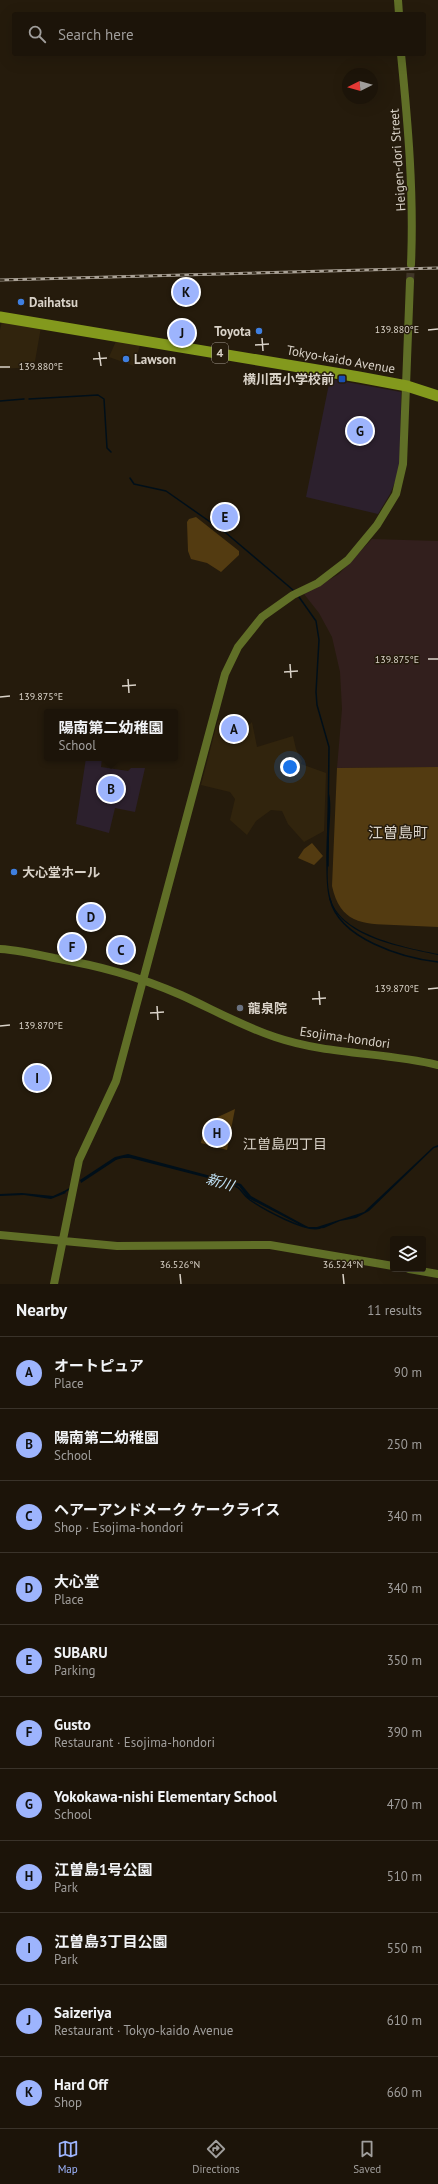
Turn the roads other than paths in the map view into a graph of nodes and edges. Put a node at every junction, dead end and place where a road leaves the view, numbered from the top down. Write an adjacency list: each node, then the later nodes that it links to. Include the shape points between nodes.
1 (398, 0): 2 (street)
2 (399, 12)
3 (402, 56): 4 (street, Heigen-dori Street, via 413,216)
4 (411, 264)
5 (410, 281): 7 (street)
6 (0, 317): 7 (highway, Tokyo-kaido Avenue / 4, via 249,357)
7 (407, 386): 8 (highway, Tokyo-kaido Avenue / 4); 10 (street, via 403,464 390,507 348,560 334,573 293,595 262,617 238,647 225,674)
8 (438, 396)
9 (0, 949): 10 (street, Esojima-hondori, via 101,966)
10 (144, 981): 11 (street, Esojima-hondori, via 254,1029 291,1042 320,1049 399,1057); 13 (street, via 116,1081 79,1160)
11 (438, 1064)
12 (0, 1235): 13 (street)
13 (63, 1241): 14 (street, via 117,1246 270,1245); 17 (street)
14 (390, 1265)
15 (426, 1272): 16 (street)
16 (438, 1274)
17 (54, 1284)

